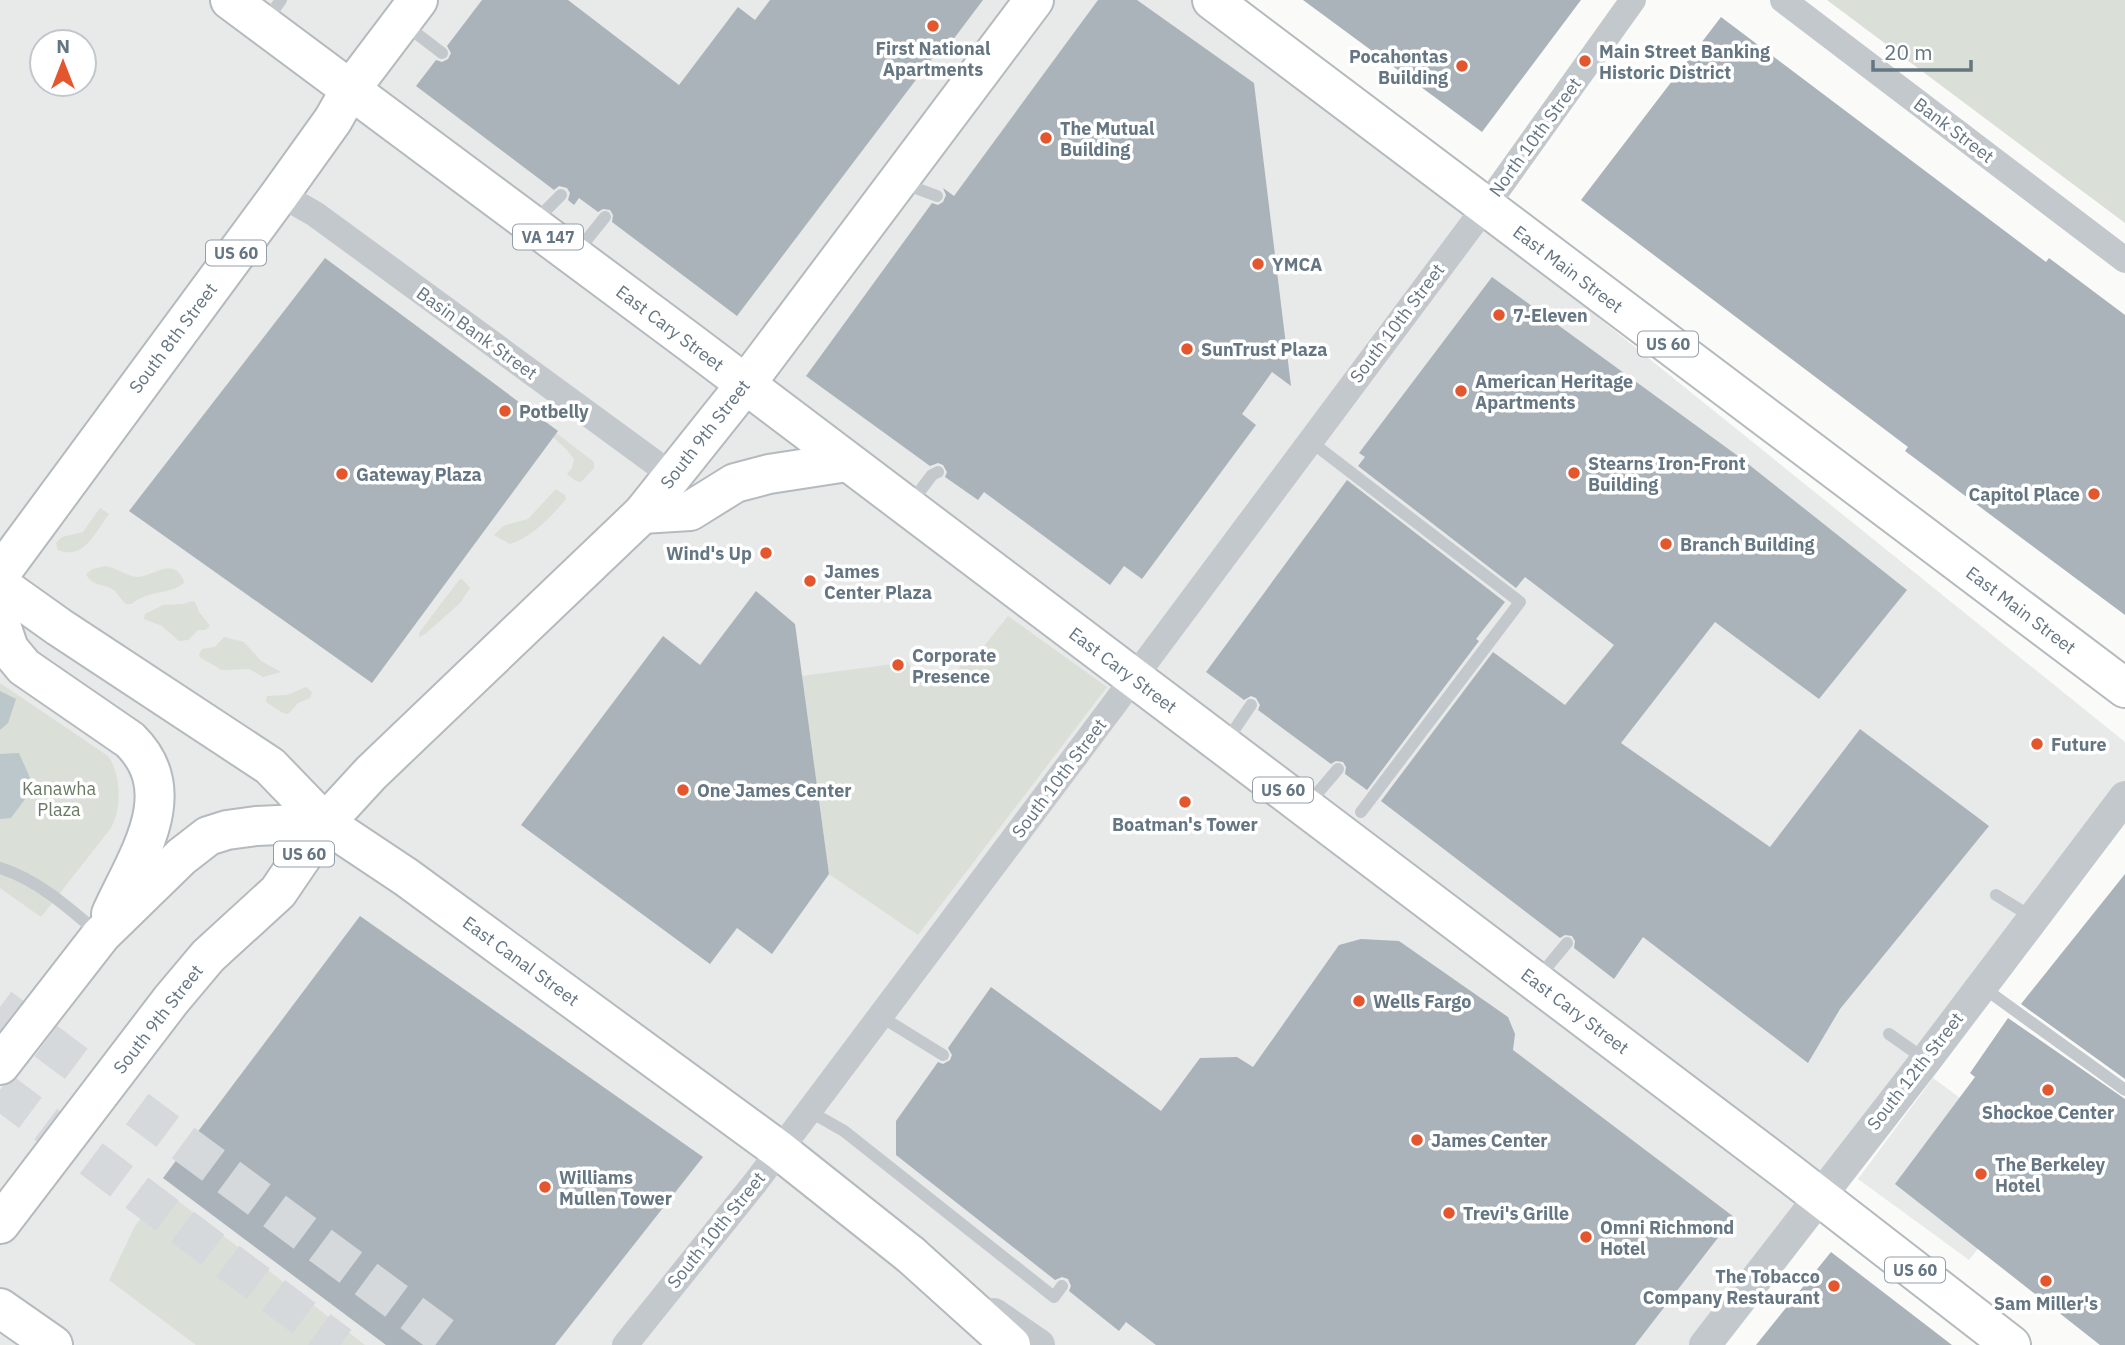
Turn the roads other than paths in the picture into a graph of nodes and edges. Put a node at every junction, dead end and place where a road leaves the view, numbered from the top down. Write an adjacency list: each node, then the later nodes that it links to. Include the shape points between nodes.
1 (230, 0): 7 (main road, East Cary Street / VA 147)
2 (1034, 0): 10 (main road, South 9th Street)
3 (1212, 0): 14 (main road, East Main Street / US 60)
4 (1633, 0): 14 (street, North 10th Street)
5 (1783, 0): 18 (street, Bank Street)
6 (409, 11): 8 (lane); 9 (main road, South 8th Street / US 60)
7 (272, 12): 9 (main road, East Cary Street / VA 147)
8 (442, 52)
9 (350, 90): 11 (main road, South 8th Street / US 60); 16 (main road, East Cary Street / VA 147)
10 (898, 181): 13 (lane); 19 (main road, South 9th Street)
11 (280, 194): 23 (street, Basin Bank Street); 26 (main road, South 8th Street / US 60)
12 (561, 195): 16 (lane)
13 (937, 197)
14 (1486, 206): 20 (street, South 10th Street); 30 (main road, East Main Street / US 60)
15 (605, 217): 17 (lane)
16 (531, 225): 17 (main road, East Cary Street / VA 147)
17 (574, 257): 19 (main road, East Cary Street / VA 147)
18 (2125, 260)
19 (745, 385): 21 (main road, East Cary Street / US 60); 23 (main road, South 9th Street / US 60)
20 (1310, 441): 29 (street, South 10th Street); 36 (lane, via 1487,585 1520,602)
21 (847, 461): 24 (main road, East Cary Street / US 60); 25 (main road, via 735,483 690,511)
22 (938, 472): 24 (lane)
23 (673, 476): 25 (main road, South 9th Street / US 60)
24 (907, 507): 29 (main road, East Cary Street / US 60)
25 (642, 514): 37 (main road, South 9th Street / US 60)
26 (0, 574)
27 (0, 585): 37 (main road, East Canal Street, via 270,766)
28 (0, 622): 41 (main road, via 9,649 24,667 130,740 144,753 152,771 156,797 152,824)
29 (1134, 678): 32 (main road, East Cary Street / US 60); 45 (street, South 10th Street)
30 (2125, 688)
31 (1251, 705): 32 (lane)
32 (1224, 746): 35 (main road, East Cary Street / US 60)
33 (1338, 769): 35 (lane)
34 (2125, 797): 40 (street, South 12th Street)
35 (1305, 807): 43 (main road, East Cary Street / US 60)
36 (1361, 812)
37 (325, 822): 41 (main road, via 246,827 208,836); 52 (main road, East Canal Street); 54 (main road, South 9th Street / US 60, via 278,892 208,956 171,1000)
38 (0, 868): 41 (lane, via 62,903)
39 (1996, 895): 40 (lane)
40 (2033, 918): 44 (street, South 12th Street)
41 (101, 935): 49 (main road)
42 (1567, 943): 43 (lane)
43 (1535, 981): 53 (main road, East Cary Street / US 60)
44 (1980, 986): 48 (street, South 12th Street); 50 (lane)
45 (880, 1016): 47 (lane); 51 (street, South 10th Street)
46 (1889, 1034): 48 (lane)
47 (943, 1055)
48 (1926, 1060): 53 (street, South 12th Street)
49 (0, 1066)
50 (2125, 1090)
51 (809, 1111): 52 (street, South 10th Street); 56 (lane, via 844,1131 1054,1297)
52 (779, 1150): 55 (main road, East Canal Street); 59 (street, South 10th Street)
53 (1819, 1196): 62 (street, South 12th Street); 63 (main road, East Cary Street / US 60)
54 (0, 1224)
55 (911, 1255): 60 (main road); 61 (street, East Canal Street)
56 (1062, 1286)
57 (0, 1308): 58 (main road)
58 (53, 1345)
59 (625, 1345)
60 (1011, 1345)
61 (1039, 1345)
62 (1705, 1345)
63 (2011, 1345)

